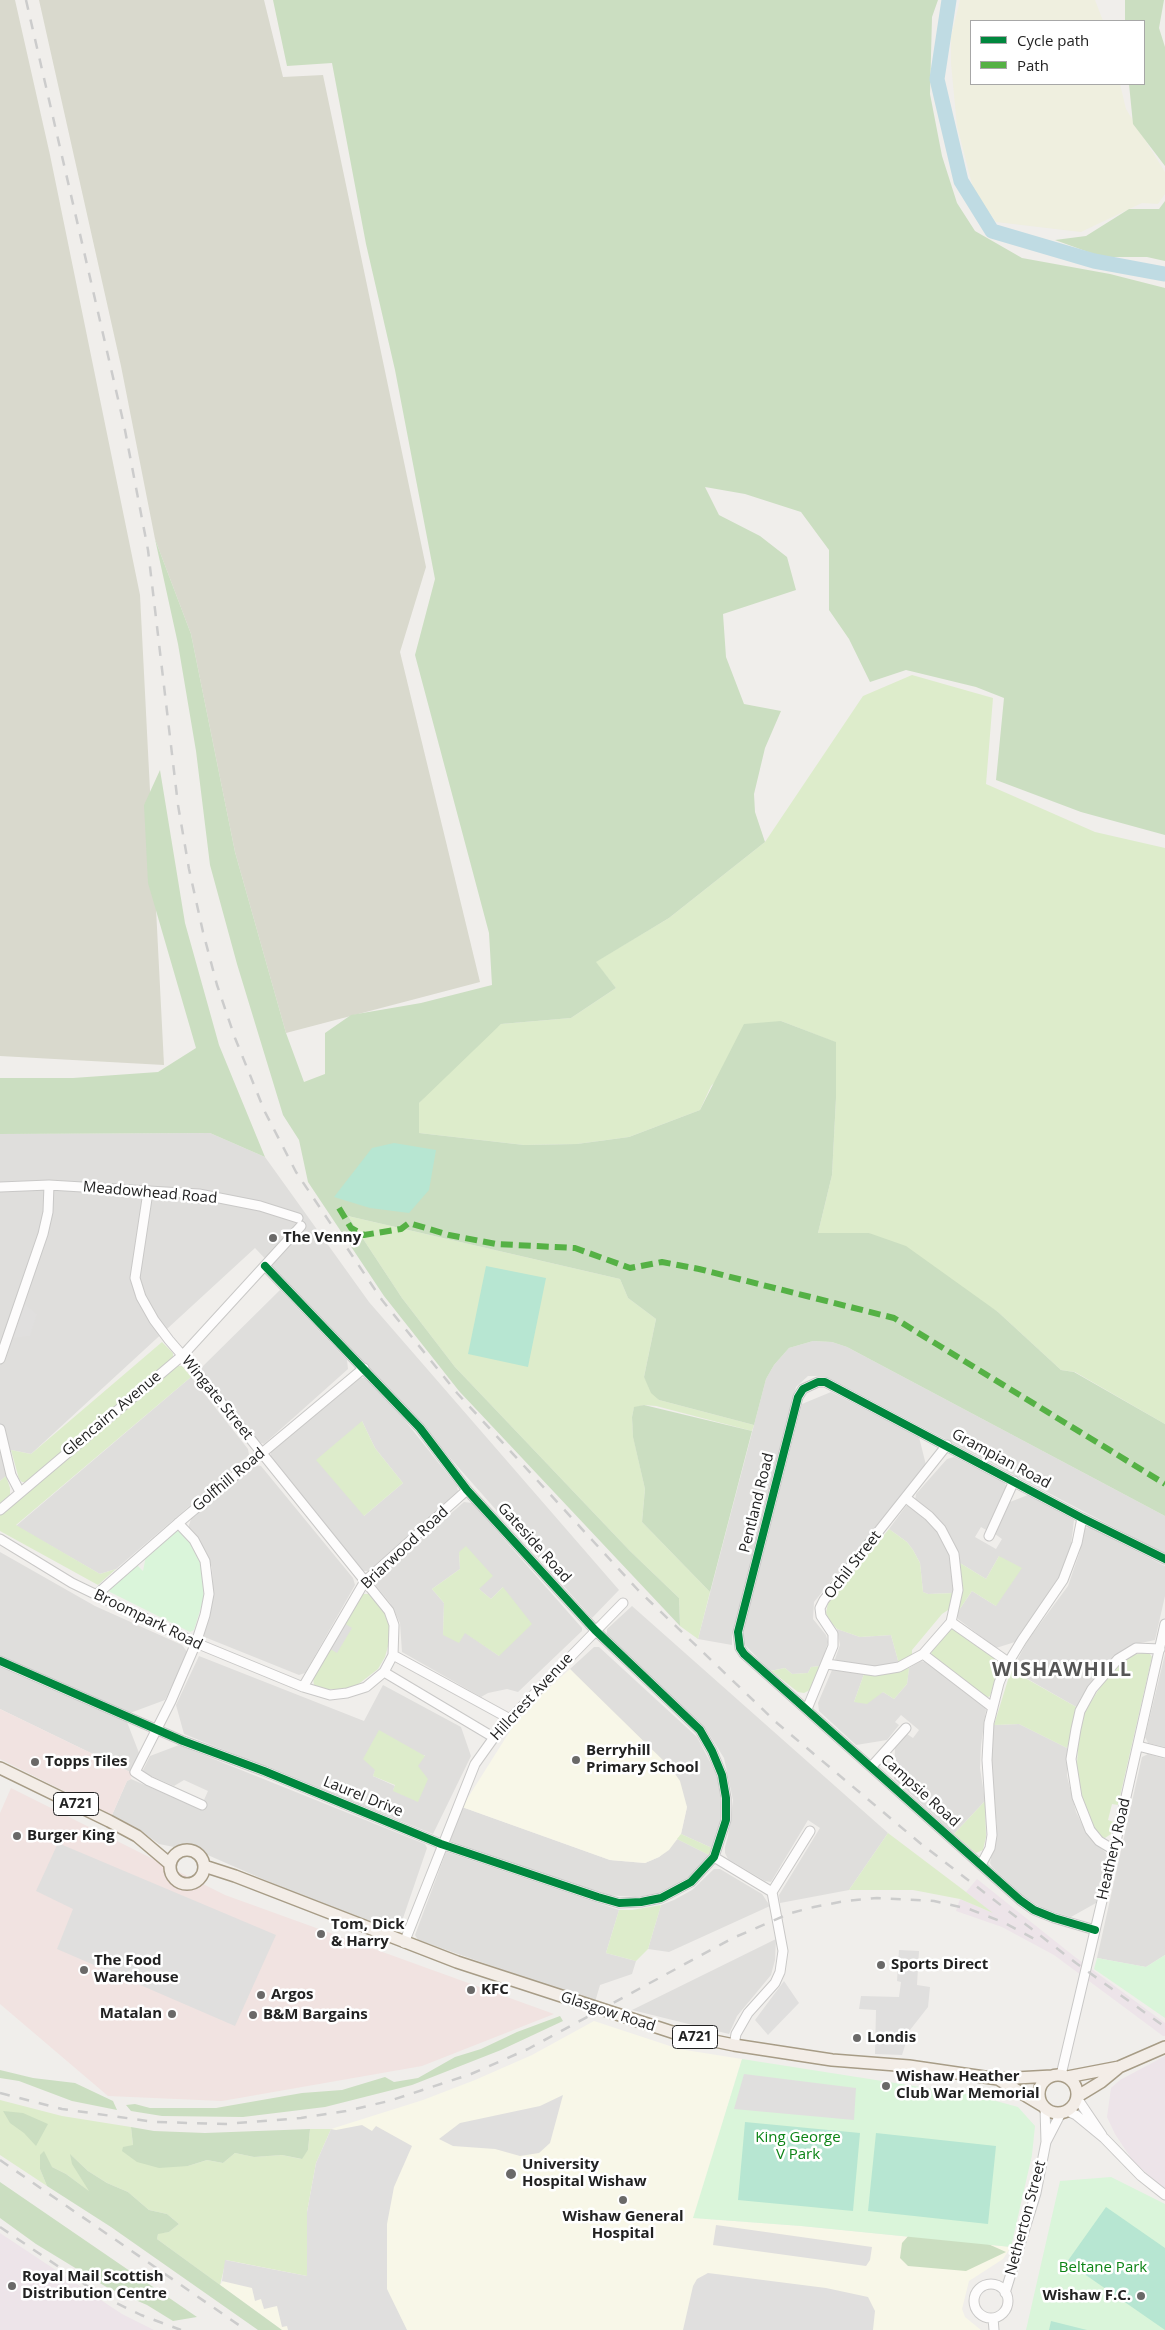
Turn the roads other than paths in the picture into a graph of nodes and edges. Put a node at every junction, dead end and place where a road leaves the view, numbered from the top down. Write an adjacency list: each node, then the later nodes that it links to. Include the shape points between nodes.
1 (49, 1185): 2 (street, Meadowhead Road); 3 (street, Meadowhead Road); 7 (street, via 43,1234)
2 (0, 1188)
3 (148, 1192): 4 (street, Meadowhead Road, via 199,1194 260,1206); 6 (street, Wingate Street, via 135,1278 137,1289 154,1320)
4 (299, 1222): 5 (street, Glencairn Avenue)
5 (265, 1266): 6 (street, Glencairn Avenue); 8 (street, Gateside Road)
6 (183, 1355): 12 (street, Wingate Street); 15 (street, Glencairn Avenue)
7 (0, 1359)
8 (364, 1368): 12 (street, Golfhill Road); 14 (street, Gateside Road, via 420,1428)
9 (825, 1382): 11 (street, Grampian Road); 30 (street, Pentland Road, via 811,1384 798,1397 738,1632)
10 (0, 1429): 15 (street, via 11,1475)
11 (947, 1445): 13 (street, Grampian Road); 16 (street, Ochil Street)
12 (261, 1453): 19 (street, Golfhill Road); 23 (street, Wingate Street)
13 (1014, 1481): 18 (street, Grampian Road); 20 (street, Grampian Road)
14 (467, 1490): 23 (street, Briarwood Road); 28 (street, Gateside Road)
15 (20, 1492): 17 (street, Glencairn Avenue)
16 (906, 1498): 26 (street, via 941,1529 954,1554 958,1590); 36 (street, Ochil Street, via 820,1608 820,1616 833,1634)
17 (0, 1510)
18 (1082, 1518): 22 (street, Grampian Road); 35 (street, via 1077,1543 1063,1580)
19 (178, 1523): 24 (street, Golfhill Road); 29 (street, via 194,1540 205,1561 208,1577 209,1594)
20 (989, 1536)
21 (0, 1539): 24 (street, Broompark Road)
22 (1165, 1558)
23 (365, 1581): 33 (street, Wingate Street, via 389,1611 394,1625); 38 (street, Briarwood Road)
24 (96, 1595): 29 (street, Broompark Road)
25 (623, 1603): 28 (street, Hillcrest Avenue)
26 (951, 1622): 32 (street); 35 (street)
27 (1165, 1629): 31 (street, Heathery Road)
28 (595, 1630): 41 (street, Hillcrest Avenue); 53 (street, Gateside Road, via 700,1730 712,1751 722,1775 726,1798 726,1820)
29 (196, 1644): 38 (street, Broompark Road); 43 (street)
30 (740, 1648): 40 (street, Campsie Road)
31 (1160, 1649): 45 (street, Heathery Road); 52 (street, via 1136,1648 1118,1659 1092,1689 1080,1711 1072,1759 1076,1797 1090,1830 1099,1841)
32 (923, 1654): 36 (street, via 888,1670 851,1669); 39 (street)
33 (393, 1655): 37 (street); 41 (street)
34 (0, 1661): 43 (street, Laurel Drive)
35 (1008, 1662): 39 (street)
36 (827, 1664): 40 (street, Ochil Street)
37 (384, 1672): 38 (street, Broompark Road, via 366,1686 347,1693 330,1695); 44 (street)
38 (303, 1687)
39 (992, 1708): 55 (street, via 988,1723 987,1760 992,1834 990,1848)
40 (807, 1709): 47 (street, Campsie Road)
41 (510, 1719): 44 (street, Hillcrest Avenue)
42 (906, 1728): 47 (street, Campsie Road)
43 (158, 1729): 49 (street, via 135,1772 148,1782); 51 (street, Laurel Drive)
44 (493, 1737): 51 (street, Hillcrest Avenue, via 474,1764)
45 (1138, 1746): 46 (street); 52 (street, Heathery Road)
46 (1165, 1753)
47 (872, 1766): 55 (street, Campsie Road)
48 (0, 1768): 54 (main road, A721, via 110,1821)
49 (202, 1805)
50 (810, 1831): 57 (street)
51 (441, 1844): 53 (street, Laurel Drive, via 619,1902 661,1898 691,1882); 59 (street, Hillcrest Avenue)
52 (1114, 1850): 58 (street, Heathery Road)
53 (714, 1857): 57 (street)
54 (172, 1860): 56 (main road, A721, via 182,1851 192,1851 200,1857); 56 (main road, A721, via 171,1874 182,1884 192,1883)
55 (981, 1865): 58 (street, Campsie Road, via 1034,1910)
56 (202, 1872): 59 (main road, Glasgow Road / A721, via 235,1876)
57 (772, 1892): 60 (street, via 782,1951 780,1972 775,1983 748,2014 736,2034)
58 (1095, 1930): 63 (street, Heathery Road)
59 (404, 1943): 60 (main road, Glasgow Road / A721, via 624,2018)
60 (734, 2045): 64 (main road, Glasgow Road / A721)
61 (1165, 2047): 62 (main road, Glasgow Road / A721)
62 (1119, 2067): 63 (main road, Glasgow Road / A721); 65 (main road, Glasgow Road / A721)
63 (1060, 2076): 64 (main road, Glasgow Road / A721); 65 (main road, via 1076,2086); 66 (main road, via 1046,2079 1040,2088)
64 (998, 2079): 66 (main road, Glasgow Road / A721)
65 (1077, 2097): 67 (main road, via 1075,2104); 68 (street)
66 (1044, 2107): 67 (main road); 69 (street, Netherton Street)
67 (1064, 2112): 68 (street, via 1076,2115); 69 (street, Netherton Street)
68 (1104, 2138): 70 (street, via 1141,2176)
69 (1046, 2142): 71 (street, Netherton Street, via 1036,2193)
70 (1165, 2195)
71 (1005, 2293): 72 (street, via 1007,2307); 72 (street, via 996,2285 977,2292 976,2310 985,2317)
72 (993, 2318): 73 (street)
73 (994, 2330)

